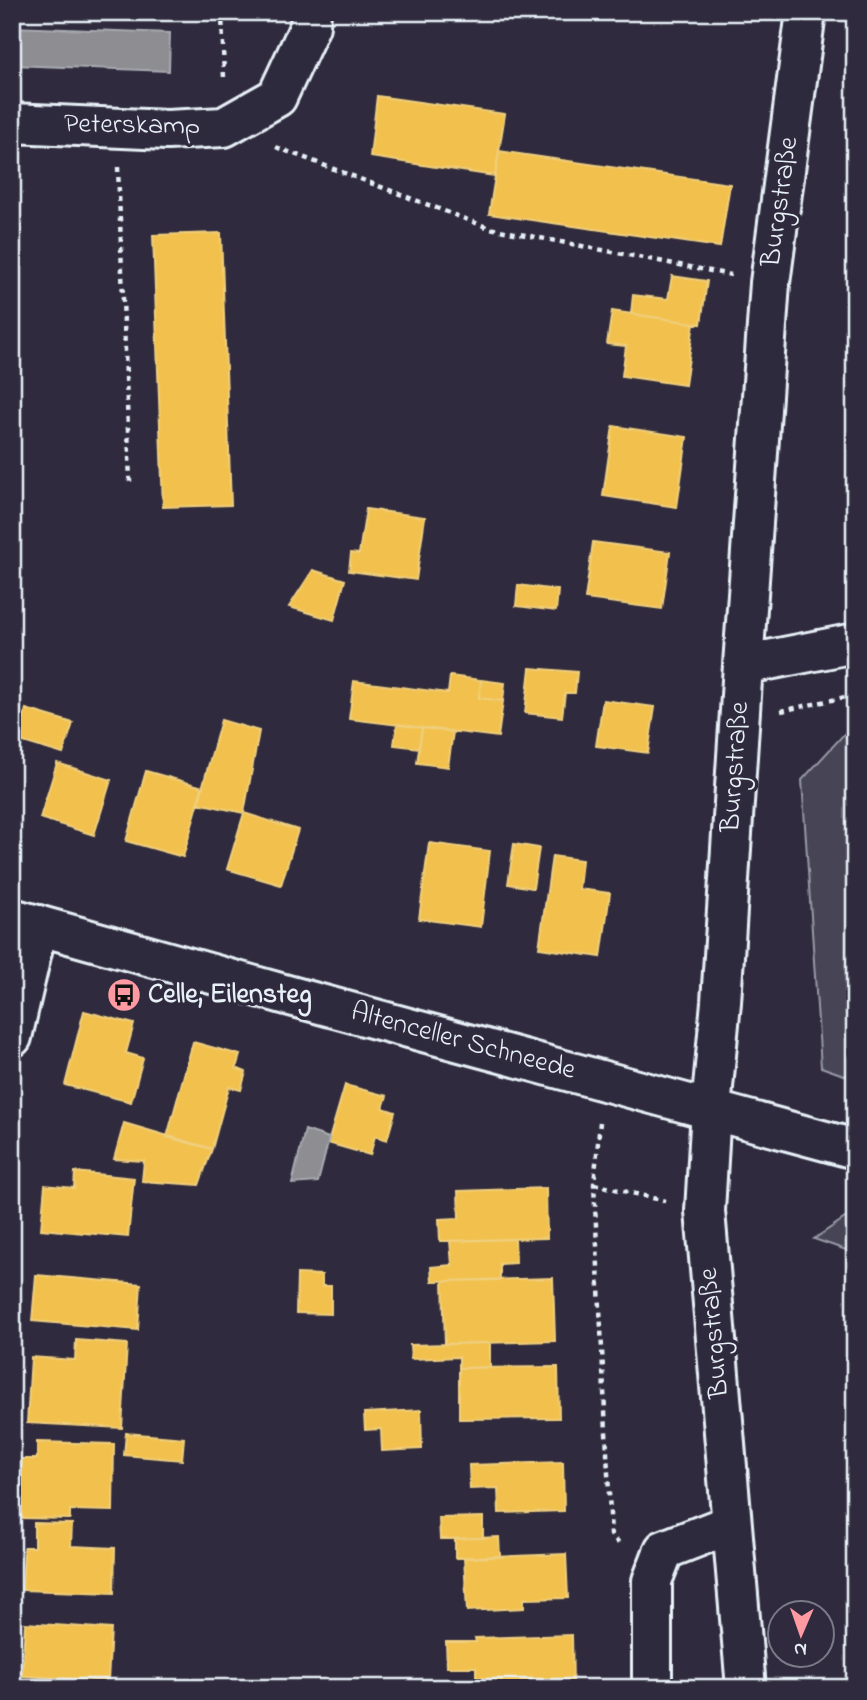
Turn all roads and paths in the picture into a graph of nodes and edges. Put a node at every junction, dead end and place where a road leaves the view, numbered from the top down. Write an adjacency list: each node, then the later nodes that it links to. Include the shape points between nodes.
1 (222, 12): 5 (path)
2 (311, 12): 5 (street, Peterskamp, via 310,26 277,97)
3 (806, 12): 7 (street, Burgstraße)
4 (12, 123): 6 (street, Peterskamp)
5 (224, 127): 6 (street, Peterskamp); 7 (path, via 489,228)
6 (117, 128): 8 (path)
7 (770, 283): 10 (street, Burgstraße)
8 (130, 482)
9 (855, 643): 10 (street)
10 (743, 665): 12 (street, Burgstraße)
11 (855, 695): 12 (path)
12 (739, 720): 16 (street, Burgstraße)
13 (25, 921): 14 (street); 15 (street, Altenceller Schneede)
14 (12, 1037)
15 (604, 1081): 16 (street, Altenceller Schneede); 18 (path)
16 (712, 1109): 17 (street, Altenceller Schneede); 19 (street, Burgstraße)
17 (855, 1149)
18 (594, 1184): 19 (path); 21 (path, via 611,1535)
19 (705, 1211): 20 (street, Burgstraße)
20 (731, 1524): 21 (street, via 664,1550); 23 (street, Burgstraße)
21 (652, 1581): 22 (street)
22 (652, 1688)
23 (746, 1688)

